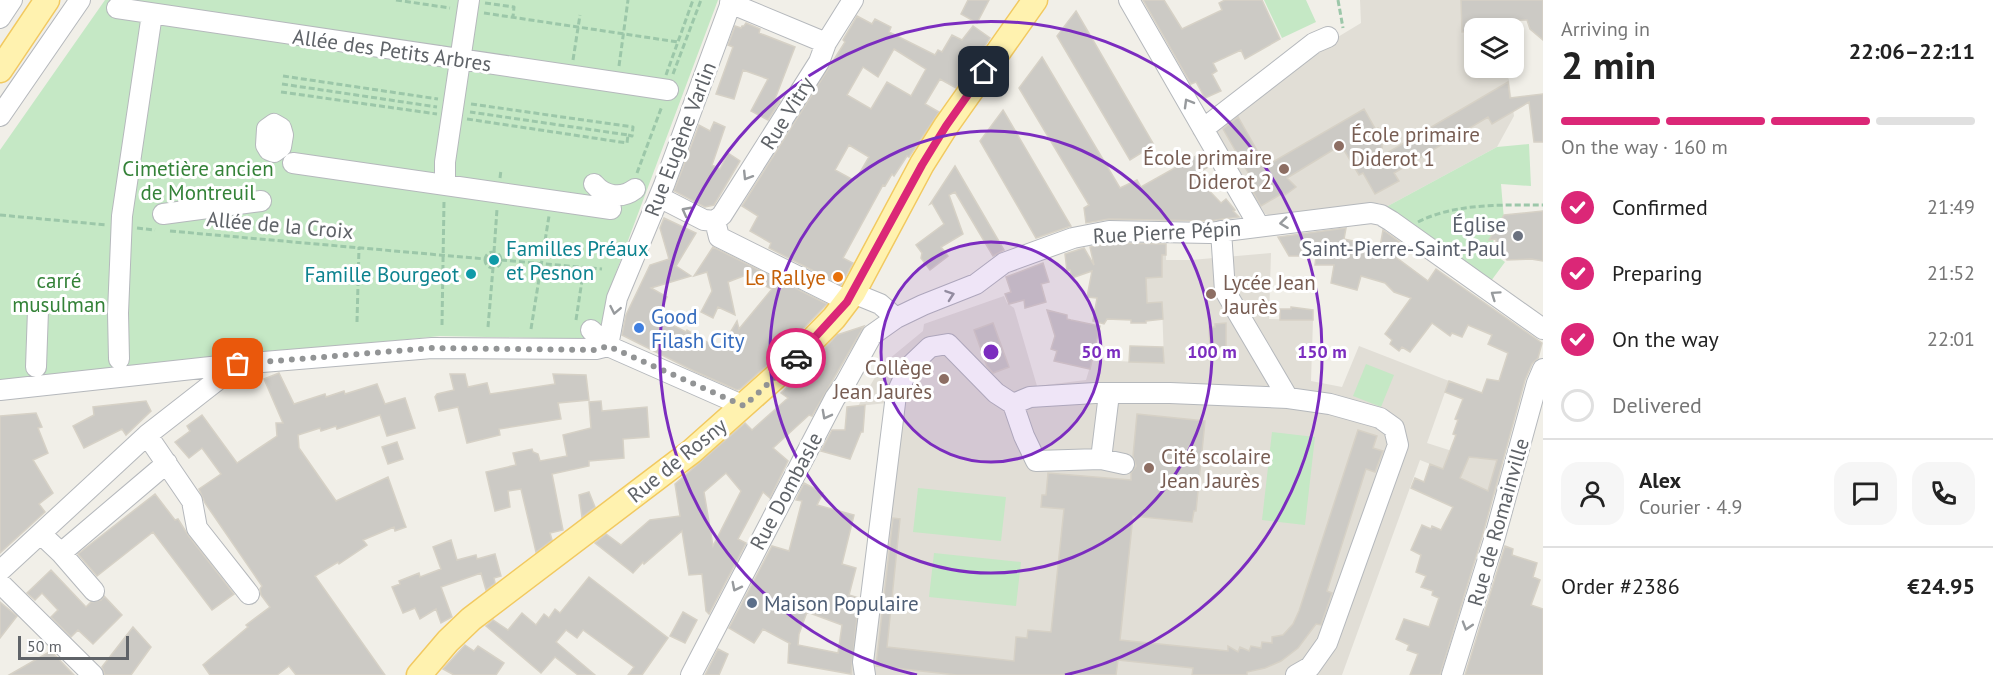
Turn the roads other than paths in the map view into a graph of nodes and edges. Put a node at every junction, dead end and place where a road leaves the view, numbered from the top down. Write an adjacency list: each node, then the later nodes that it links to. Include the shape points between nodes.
1 (12, 0): 11 (street)
2 (80, 0): 12 (street)
3 (853, 0): 14 (street, Rue Vitry)
4 (1035, 0): 31 (main road, Rue de Rosny, via 940,135)
5 (1129, 0): 19 (street, one-way to 5)
6 (40, 2): 12 (street); 16 (main road)
7 (731, 2): 14 (street); 24 (street, Rue Eugène Varlin)
8 (468, 6): 15 (street)
9 (117, 8): 10 (street, Allée des Petits Arbres)
10 (152, 14): 15 (street, Allée des Petits Arbres); 36 (street, via 121,226)
11 (0, 18)
12 (65, 21): 18 (street)
13 (1336, 34): 19 (street, via 1314,44)
14 (826, 43): 27 (street, Rue Vitry, one-way to 27, via 819,62)
15 (460, 59): 17 (street, Allée des Petits Arbres); 21 (street)
16 (0, 70)
17 (664, 90)
18 (0, 116)
19 (1203, 129): 29 (street)
20 (293, 163): 21 (street)
21 (445, 184): 26 (street)
22 (594, 184): 23 (street, via 613,195)
23 (635, 189)
24 (659, 197): 27 (street, one-way to 24, via 704,220); 35 (street, Rue Eugène Varlin, one-way to 35, via 617,298)
25 (261, 201): 28 (street)
26 (610, 209)
27 (715, 221): 31 (street, via 719,237)
28 (163, 225)
29 (1259, 226): 30 (street, Rue Pierre Pépin); 34 (street, Rue Pierre Pépin, one-way to 29, via 1378,214)
30 (1221, 231): 33 (street, Rue Pierre Pépin, one-way to 30, via 976,284 1004,263 1072,238 1109,231); 42 (street, via 1225,291)
31 (845, 295): 33 (street, via 880,304); 44 (main road, Rue de Rosny, via 834,318)
32 (38, 310): 38 (street)
33 (896, 318): 57 (street, Rue Dombasle, one-way to 57, via 872,335 835,398)
34 (1543, 329)
35 (594, 337): 37 (street, via 596,350 432,348); 44 (street)
36 (119, 359)
37 (238, 364): 40 (street); 45 (street)
38 (36, 367)
39 (1543, 369): 60 (street, Rue de Romainville, one-way to 60)
40 (0, 390)
41 (1109, 394): 42 (street); 43 (street, via 1030,397); 46 (street)
42 (1288, 398): 59 (street, via 1330,404 1380,418 1394,428 1398,445 1328,643 1310,667)
43 (1013, 404): 46 (street, via 1036,461); 58 (street, via 996,393 948,344 930,347 909,367 896,395 862,662)
44 (744, 406): 56 (main road, Rue de Rosny, via 690,452 471,619)
45 (147, 435): 47 (street); 49 (street)
46 (1101, 459): 48 (street)
47 (167, 463): 50 (street); 54 (street, via 192,501 197,528)
48 (1124, 464)
49 (41, 534): 50 (street); 51 (street)
50 (61, 553): 53 (street)
51 (0, 571)
52 (0, 583): 55 (street)
53 (94, 591)
54 (249, 594)
55 (93, 675)
56 (419, 675)
57 (691, 675)
58 (865, 675)
59 (1296, 675)
60 (1452, 675)

